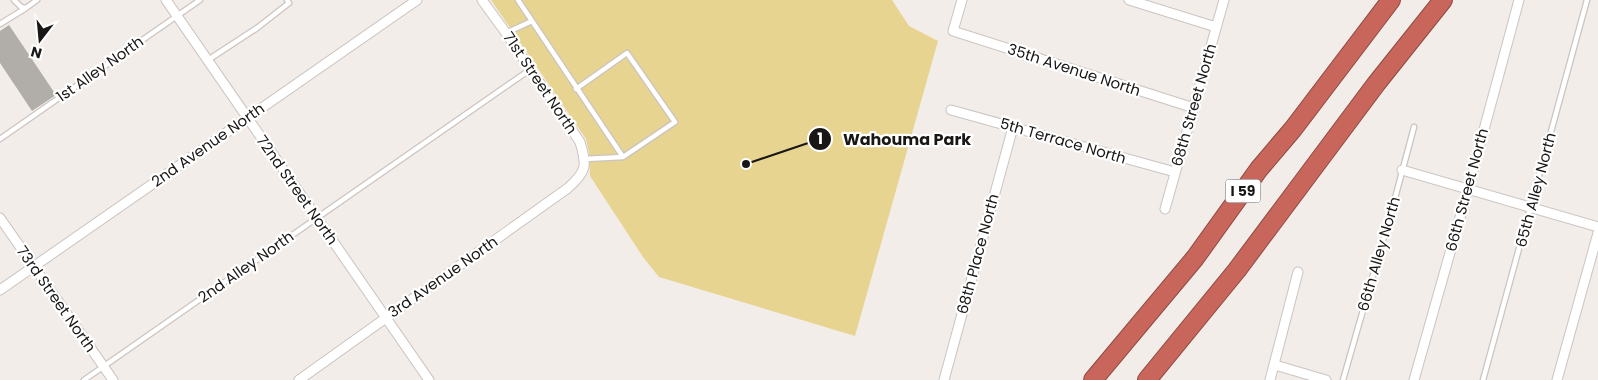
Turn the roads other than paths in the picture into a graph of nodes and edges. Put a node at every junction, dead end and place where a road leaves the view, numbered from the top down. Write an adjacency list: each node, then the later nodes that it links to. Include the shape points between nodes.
1 (14, 0): 16 (lane)
2 (37, 0): 16 (lane)
3 (166, 0): 17 (street, 72nd Street North)
4 (200, 0): 17 (lane, 1st Alley North)
5 (287, 0): 22 (lane, via 289,3 257,28)
6 (417, 0): 27 (street, 2nd Avenue North)
7 (482, 0): 21 (street, 71st Street North)
8 (518, 0): 18 (lane)
9 (962, 0): 25 (street, 35th Avenue North, via 953,31)
10 (1129, 0): 20 (street)
11 (1224, 0): 20 (street, 68th Street North)
12 (1390, 0): 53 (highway, I 59, via 1194,258)
13 (1443, 0): 54 (highway, I 59, via 1237,270)
14 (1519, 0): 35 (street, 66th Street North)
15 (1587, 0): 36 (lane, 65th Alley North)
16 (26, 8): 19 (lane)
17 (177, 16): 22 (street, 72nd Street North); 30 (lane, 1st Alley North)
18 (532, 21): 21 (lane); 24 (lane)
19 (0, 24)
20 (1216, 27): 25 (street, 68th Street North)
21 (506, 33): 23 (street, 71st Street North)
22 (208, 60): 27 (street, 72nd Street North)
23 (531, 69): 32 (street, 71st Street North, via 580,142); 39 (lane, 2nd Alley North)
24 (576, 89): 31 (lane); 31 (lane, via 627,53 675,122)
25 (1194, 108): 34 (street, 68th Street North)
26 (951, 110): 28 (street, 5th Terrace North)
27 (247, 118): 39 (street, 72nd Street North); 42 (street, 2nd Avenue North)
28 (1013, 127): 34 (street, 5th Terrace North); 52 (street, 68th Place North)
29 (1414, 127): 33 (lane, 66th Alley North)
30 (0, 139)
31 (623, 157): 32 (lane)
32 (585, 160): 45 (street, 3rd Avenue North, via 581,176 568,188)
33 (1402, 170): 35 (street); 57 (lane, 66th Alley North)
34 (1175, 172): 37 (street, 68th Street North)
35 (1468, 189): 36 (street); 58 (street, 66th Street North)
36 (1531, 208): 40 (street); 59 (lane, 65th Alley North)
37 (1165, 210)
38 (0, 218): 42 (street, 73rd Street North)
39 (316, 218): 45 (street, 72nd Street North); 47 (lane, 2nd Alley North)
40 (1598, 228)
41 (1598, 233): 60 (street)
42 (34, 266): 44 (street, 2nd Avenue North); 47 (street, 73rd Street North)
43 (1298, 272): 46 (street)
44 (0, 290)
45 (386, 318): 50 (street, 3rd Avenue North); 51 (street, 72nd Street North)
46 (1274, 365): 55 (street); 56 (street)
47 (103, 366): 48 (lane, 2nd Alley North); 49 (street, 73rd Street North)
48 (84, 380)
49 (113, 380)
50 (299, 380)
51 (429, 380)
52 (944, 380)
53 (1093, 380)
54 (1147, 380)
55 (1270, 380)
56 (1326, 380)
57 (1343, 380)
58 (1414, 380)
59 (1484, 380)
60 (1557, 380)

